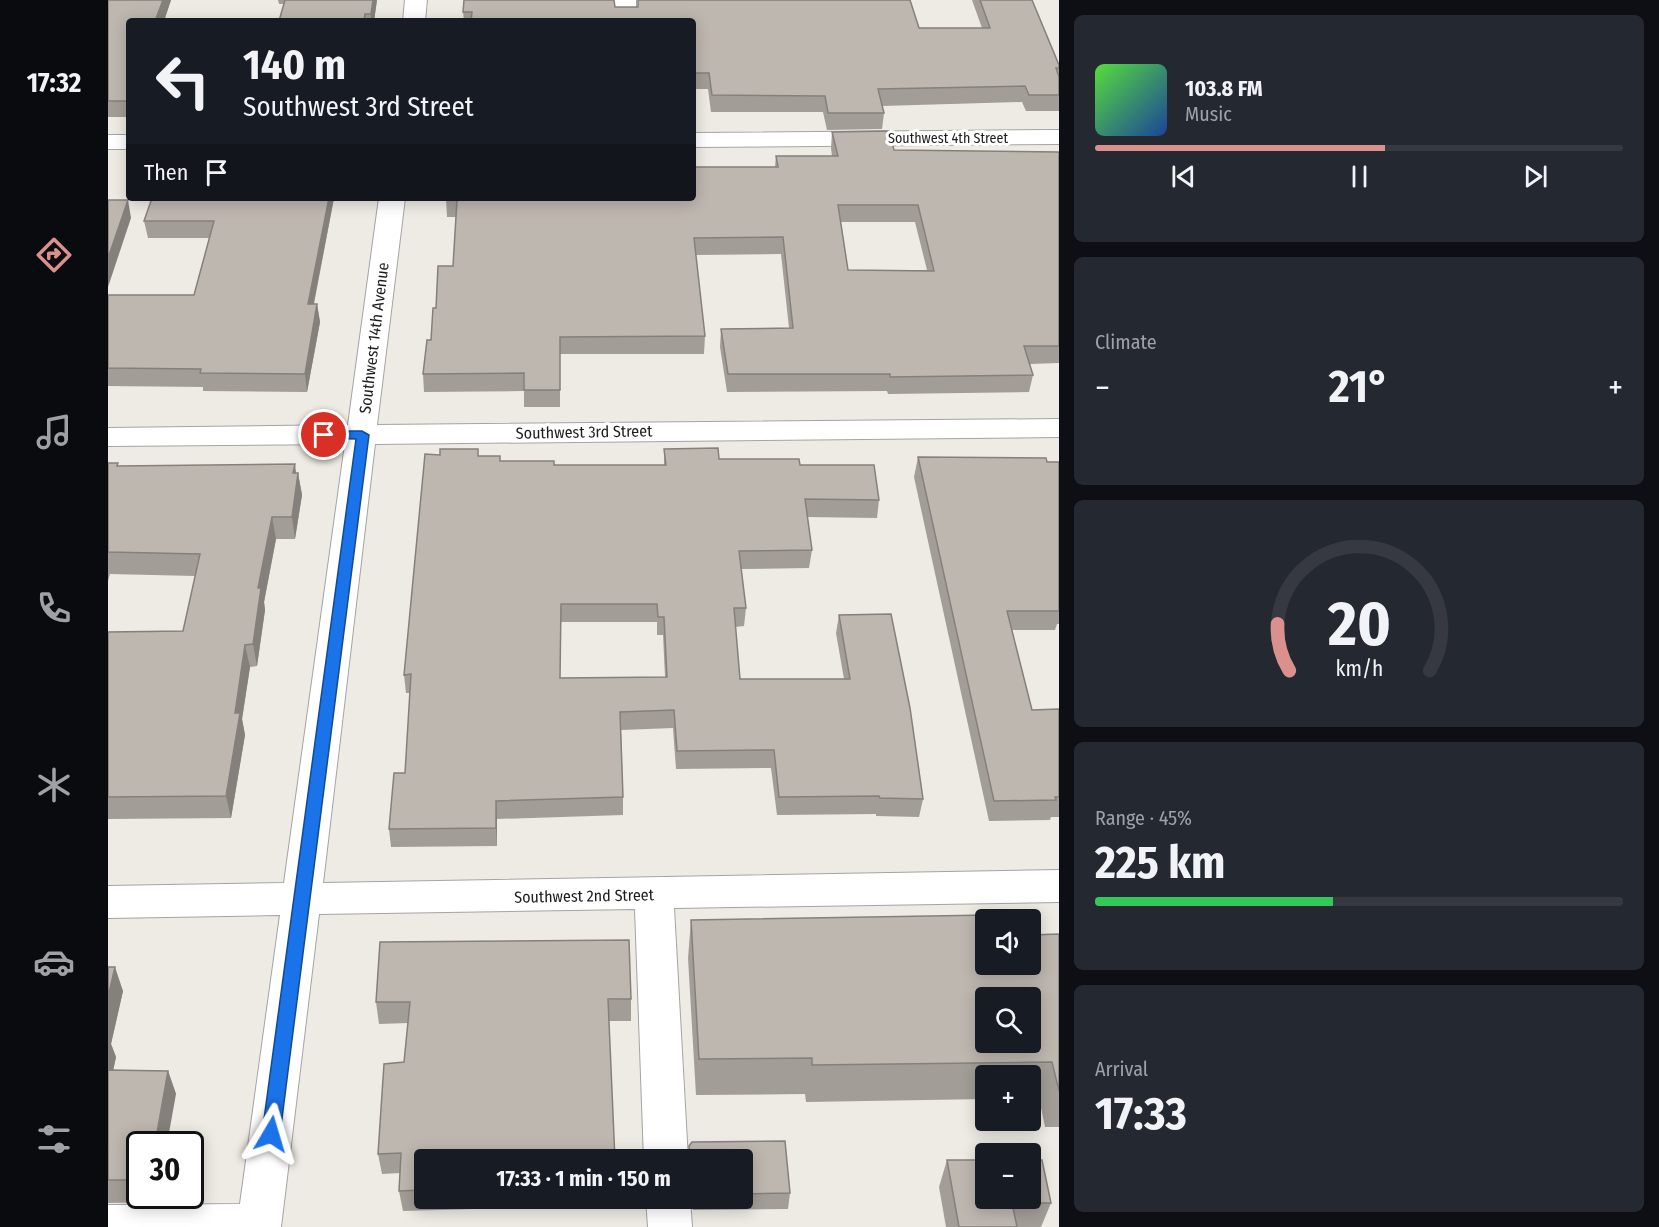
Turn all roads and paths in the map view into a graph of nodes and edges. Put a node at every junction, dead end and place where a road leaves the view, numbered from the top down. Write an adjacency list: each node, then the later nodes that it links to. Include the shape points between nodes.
1 (416, 0): 2 (street)
2 (414, 18)
3 (1059, 137): 4 (street, Southwest 4th Street)
4 (696, 140)
5 (108, 142): 6 (street)
6 (126, 142)
7 (392, 201): 9 (street, Southwest 14th Avenue)
8 (1059, 428): 9 (street, Southwest 3rd Street)
9 (362, 435): 10 (street, Southwest 3rd Street); 13 (street, Southwest 14th Avenue)
10 (108, 437)
11 (1059, 886): 12 (street, Southwest 2nd Street)
12 (654, 895): 13 (street, Southwest 2nd Street); 15 (street)
13 (302, 900): 14 (street, Southwest 2nd Street); 18 (street, Southwest 14th Avenue)
14 (108, 902)
15 (666, 1149)
16 (669, 1209): 19 (street)
17 (108, 1226): 18 (street)
18 (259, 1226)
19 (670, 1227)

